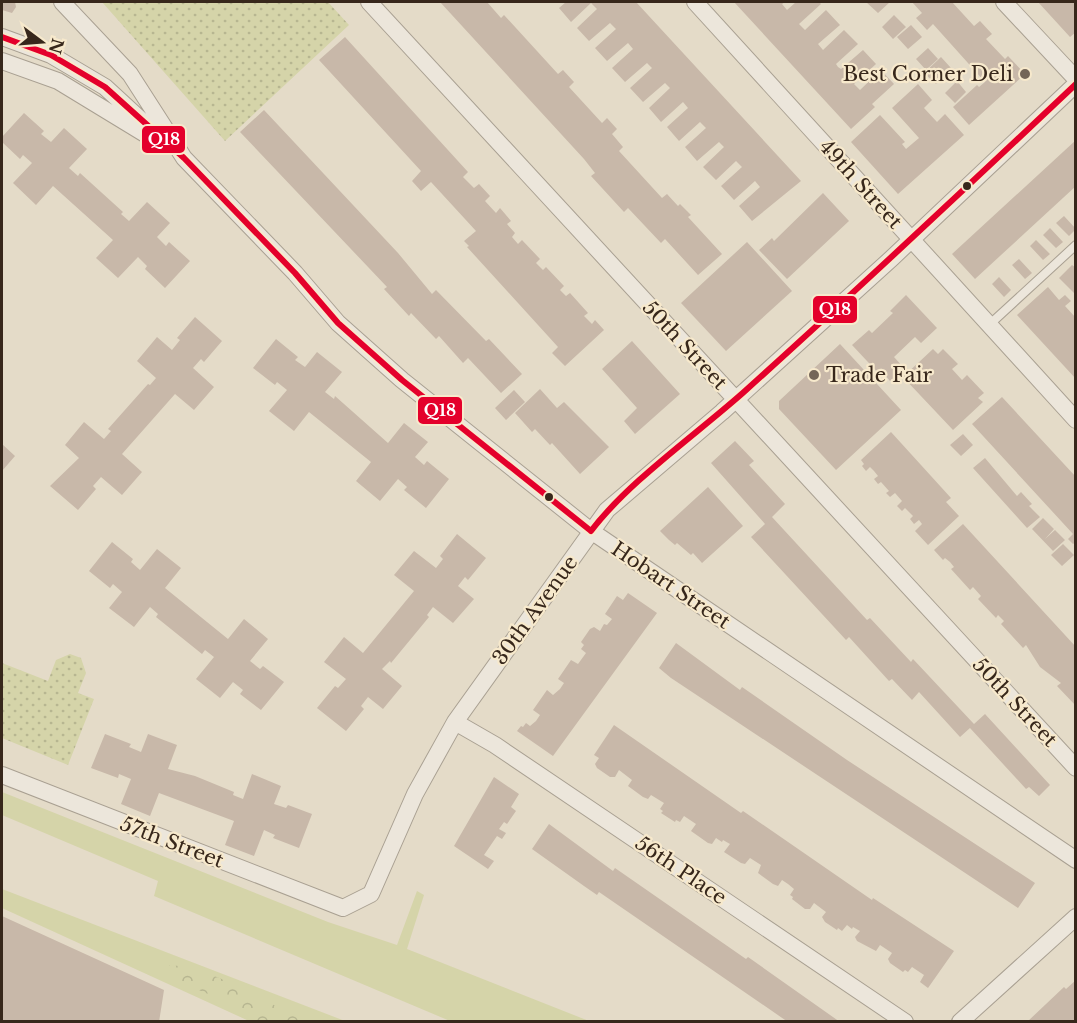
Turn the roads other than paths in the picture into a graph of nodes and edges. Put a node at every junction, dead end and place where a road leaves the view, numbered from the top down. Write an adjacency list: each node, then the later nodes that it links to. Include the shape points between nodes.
1 (62, 2): 8 (street, Hobart Street, via 130,74)
2 (369, 2): 12 (street, 50th Street)
3 (695, 2): 9 (street, 49th Street)
4 (1004, 2): 7 (street)
5 (2, 37): 8 (street, via 51,55 105,87)
6 (2, 61): 8 (street, via 58,81)
7 (1076, 81): 9 (street, 30th Avenue)
8 (184, 158): 14 (street, Hobart Street, via 338,323 402,380)
9 (911, 239): 11 (street, 49th Street); 12 (street, 30th Avenue)
10 (1074, 250): 11 (lane)
11 (989, 325): 13 (street, 49th Street)
12 (735, 400): 14 (street, 30th Avenue, via 607,510); 16 (street, 50th Street)
13 (1076, 420)
14 (591, 531): 15 (street, 30th Avenue); 18 (street, Hobart Street)
15 (455, 722): 19 (street, 30th Avenue, via 415,794 371,894); 21 (street, 56th Place, via 495,745)
16 (1076, 768)
17 (2, 775): 19 (street, 57th Street)
18 (1076, 860)
19 (343, 908)
20 (1076, 917): 22 (street)
21 (905, 1022)
22 (960, 1022)

